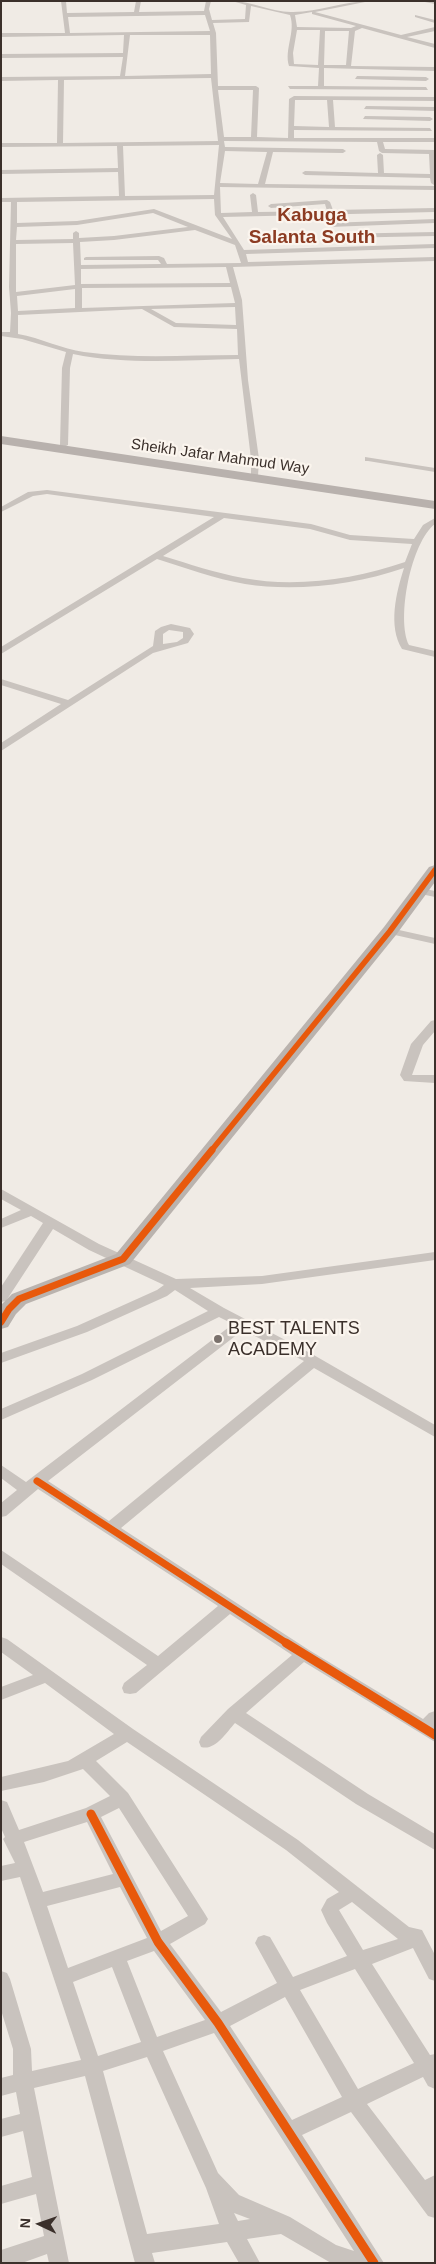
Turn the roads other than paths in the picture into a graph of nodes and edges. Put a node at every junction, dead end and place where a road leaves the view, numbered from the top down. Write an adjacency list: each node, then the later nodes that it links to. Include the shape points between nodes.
1 (63, 1): 13 (street)
2 (139, 1): 11 (street)
3 (209, 1): 10 (street)
4 (368, 1): 9 (street)
5 (428, 1): 7 (street)
6 (238, 2): 8 (street)
7 (435, 3)
8 (249, 5): 12 (street); 15 (street, via 245,22)
9 (314, 12): 12 (street); 17 (street)
10 (207, 13): 11 (street); 15 (street)
11 (136, 14): 13 (street)
12 (292, 14): 18 (street)
13 (65, 15): 25 (street)
14 (417, 16): 16 (street)
15 (210, 22): 22 (street)
16 (435, 22)
17 (361, 26): 21 (street); 26 (street)
18 (294, 28): 19 (street); 30 (street, via 291,66)
19 (322, 29): 21 (street); 30 (street, via 325,38 320,51)
20 (435, 29): 26 (street)
21 (352, 30): 31 (street)
22 (213, 33): 23 (street); 34 (street)
23 (127, 34): 25 (street); 28 (street)
24 (1, 35): 25 (street)
25 (68, 35)
26 (400, 36): 27 (street)
27 (435, 46)
28 (126, 55): 29 (street); 36 (street)
29 (1, 56)
30 (323, 67): 31 (street); 40 (street)
31 (348, 68): 32 (street)
32 (427, 69): 33 (street); 38 (street)
33 (435, 69)
34 (214, 76): 36 (street); 42 (street)
35 (61, 78): 36 (street); 37 (street); 62 (street)
36 (122, 78)
37 (1, 79)
38 (426, 79): 41 (street, via 357,75); 43 (street)
39 (290, 86): 40 (street)
40 (321, 87): 41 (street)
41 (355, 87): 43 (street)
42 (215, 88): 55 (street, via 256,88); 61 (street)
43 (426, 89): 46 (street)
44 (330, 98): 45 (street); 51 (street, via 292,99); 52 (street)
45 (365, 98): 46 (street); 47 (street)
46 (431, 99)
47 (366, 108): 48 (street); 49 (street)
48 (432, 109): 50 (street)
49 (365, 118): 50 (street); 53 (street)
50 (430, 119): 54 (street)
51 (291, 128): 52 (street); 56 (street)
52 (332, 128): 53 (street)
53 (366, 128): 54 (street)
54 (430, 130): 59 (street)
55 (254, 138): 56 (street); 61 (street)
56 (291, 138): 57 (street)
57 (344, 139): 58 (street); 66 (street)
58 (380, 139): 59 (street); 67 (street, via 382,151)
59 (433, 140)
60 (120, 142): 61 (street); 62 (street); 73 (street)
61 (221, 143): 64 (street); 79 (street)
62 (60, 144): 63 (street)
63 (1, 145)
64 (270, 150): 65 (street); 80 (street)
65 (315, 151): 66 (street); 69 (street)
66 (343, 151): 70 (street)
67 (433, 154): 78 (street)
68 (380, 155): 77 (street)
69 (311, 159)
70 (342, 159)
71 (308, 166): 75 (street)
72 (341, 167): 76 (street)
73 (121, 170): 74 (street); 85 (street)
74 (1, 172)
75 (305, 173): 76 (street); 81 (street)
76 (340, 174): 77 (street)
77 (381, 175): 78 (street, via 403,165)
78 (433, 176): 82 (street)
79 (217, 185): 80 (street); 84 (street)
80 (262, 186): 81 (street)
81 (298, 186): 82 (street)
82 (434, 188)
83 (253, 195): 90 (street)
84 (218, 197): 85 (street); 92 (street)
85 (122, 198): 88 (street)
86 (1, 200): 87 (street)
87 (14, 200): 88 (street); 96 (street)
88 (102, 204): 95 (street)
89 (435, 210): 91 (street)
90 (255, 211): 91 (street); 91 (street, via 325,202); 92 (street)
91 (331, 213)
92 (218, 216): 104 (street)
93 (435, 222): 97 (street)
94 (77, 223): 95 (street); 96 (street); 102 (street)
95 (102, 223): 98 (street, via 154,211); 101 (street)
96 (14, 225): 103 (street)
97 (329, 225)
98 (196, 228): 101 (street); 104 (street)
99 (335, 236): 100 (street)
100 (434, 236)
101 (114, 238): 102 (street)
102 (76, 240): 103 (street); 108 (street)
103 (13, 242): 117 (street)
104 (238, 244): 107 (street)
105 (435, 246): 106 (street)
106 (318, 249): 107 (street); 110 (street)
107 (242, 252): 112 (street)
108 (77, 259): 113 (street, via 159,258); 114 (street)
109 (435, 259): 110 (street)
110 (321, 262): 112 (street)
111 (229, 265): 112 (street); 113 (street); 115 (street)
112 (245, 265)
113 (165, 266): 114 (street)
114 (77, 267): 116 (street)
115 (234, 285): 116 (street); 118 (street)
116 (78, 286): 117 (street); 120 (street)
117 (11, 295): 121 (street)
118 (238, 305): 119 (street); 122 (street)
119 (142, 307): 120 (street); 122 (street, via 174,325)
120 (79, 310): 121 (street)
121 (15, 313): 124 (street)
122 (240, 327): 126 (street)
123 (1, 334): 124 (street)
124 (14, 334): 125 (street)
125 (70, 351): 126 (street, via 118,358); 128 (street, via 66,368)
126 (242, 357): 131 (street)
127 (1, 439): 128 (main road, Sheikh Jafar Mahmud Way); 133 (main road, Sheikh Jafar Mahmud Way)
128 (64, 446): 131 (main road, Sheikh Jafar Mahmud Way)
129 (368, 460): 130 (street)
130 (435, 470)
131 (255, 474): 132 (main road, Sheikh Jafar Mahmud Way)
132 (435, 501)
133 (435, 505)
134 (1, 510): 135 (street, via 39,492)
135 (221, 516): 137 (street, via 312,527 353,539); 138 (street)
136 (435, 520): 137 (street, via 428,523)
137 (417, 542): 139 (street)
138 (155, 556): 139 (street, via 244,581 270,583 349,578); 141 (street)
139 (410, 563): 142 (street, via 398,614 398,637 405,647)
140 (158, 647): 144 (street)
141 (1, 651)
142 (435, 654)
143 (1, 682): 144 (street)
144 (68, 703): 145 (street)
145 (1, 748)
146 (435, 870): 147 (street)
147 (428, 892): 148 (street)
148 (390, 931): 149 (street); 159 (street)
149 (435, 941)
150 (435, 1023): 152 (street)
151 (435, 1041): 152 (street)
152 (420, 1042): 153 (street, via 406,1077)
153 (435, 1079)
154 (1, 1193): 155 (street)
155 (32, 1212): 156 (street); 157 (street)
156 (50, 1222): 159 (street); 161 (street)
157 (1, 1224)
158 (435, 1256): 160 (street, via 262,1280)
159 (123, 1259): 160 (street); 161 (street, via 29,1293)
160 (174, 1284): 162 (street); 164 (street, via 162,1293 82,1329)
161 (3, 1309)
162 (219, 1311): 163 (street); 166 (street)
163 (243, 1324): 165 (street); 169 (street)
164 (1, 1358)
165 (313, 1361): 167 (street); 171 (street)
166 (1, 1416)
167 (435, 1432)
168 (1, 1470): 169 (street)
169 (32, 1485): 170 (street); 171 (street)
170 (1, 1512)
171 (109, 1529): 173 (street)
172 (1, 1556): 176 (street)
173 (230, 1604): 175 (street); 176 (street)
174 (1, 1643): 177 (street)
175 (303, 1654): 180 (street); 181 (street)
176 (158, 1664): 178 (street)
177 (47, 1676): 179 (street); 182 (street)
178 (130, 1688)
179 (1, 1694)
180 (234, 1714): 183 (street); 190 (street)
181 (431, 1727)
182 (127, 1734): 184 (street); 194 (street, via 292,1845)
183 (207, 1742)
184 (85, 1760): 185 (street, via 44,1775); 186 (street)
185 (1, 1784)
186 (122, 1798): 188 (street); 197 (street, via 199,1919)
187 (1, 1807): 189 (street)
188 (91, 1814): 189 (street); 193 (street)
189 (12, 1839): 191 (street)
190 (435, 1843)
191 (26, 1868): 192 (street); 195 (street)
192 (1, 1874)
193 (125, 1878): 195 (street); 197 (street)
194 (353, 1892): 196 (street, via 405,1934); 200 (street, via 332,1904 330,1910)
195 (37, 1901): 202 (street)
196 (416, 1936): 200 (street, via 403,1946); 201 (street)
197 (158, 1942): 199 (street); 205 (street)
198 (264, 1943): 204 (street)
199 (117, 1958): 202 (street); 206 (street)
200 (358, 1960): 204 (street); 208 (street)
201 (434, 1971)
202 (62, 1978): 207 (street)
203 (1, 1979): 209 (street, via 22,2050)
204 (287, 1987): 205 (street); 211 (street)
205 (218, 2023): 206 (street); 214 (street)
206 (152, 2048): 207 (street); 215 (street)
207 (92, 2066): 209 (street); 223 (street)
208 (432, 2069): 211 (street)
209 (23, 2082): 210 (street); 212 (street)
210 (1, 2087)
211 (354, 2101): 214 (street); 217 (street)
212 (30, 2120): 213 (street); 216 (street)
213 (1, 2128)
214 (290, 2131): 228 (street)
215 (211, 2180): 220 (street, via 232,2202); 221 (street)
216 (43, 2183): 218 (street); 222 (street)
217 (428, 2188): 219 (street)
218 (1, 2195)
219 (435, 2209)
220 (283, 2224): 221 (street); 227 (street, via 331,2253)
221 (232, 2231): 223 (street); 226 (street)
222 (54, 2242): 224 (street); 225 (street)
223 (142, 2254)
224 (1, 2260)
225 (59, 2263)
226 (250, 2263)
227 (363, 2263)
228 (374, 2263)

